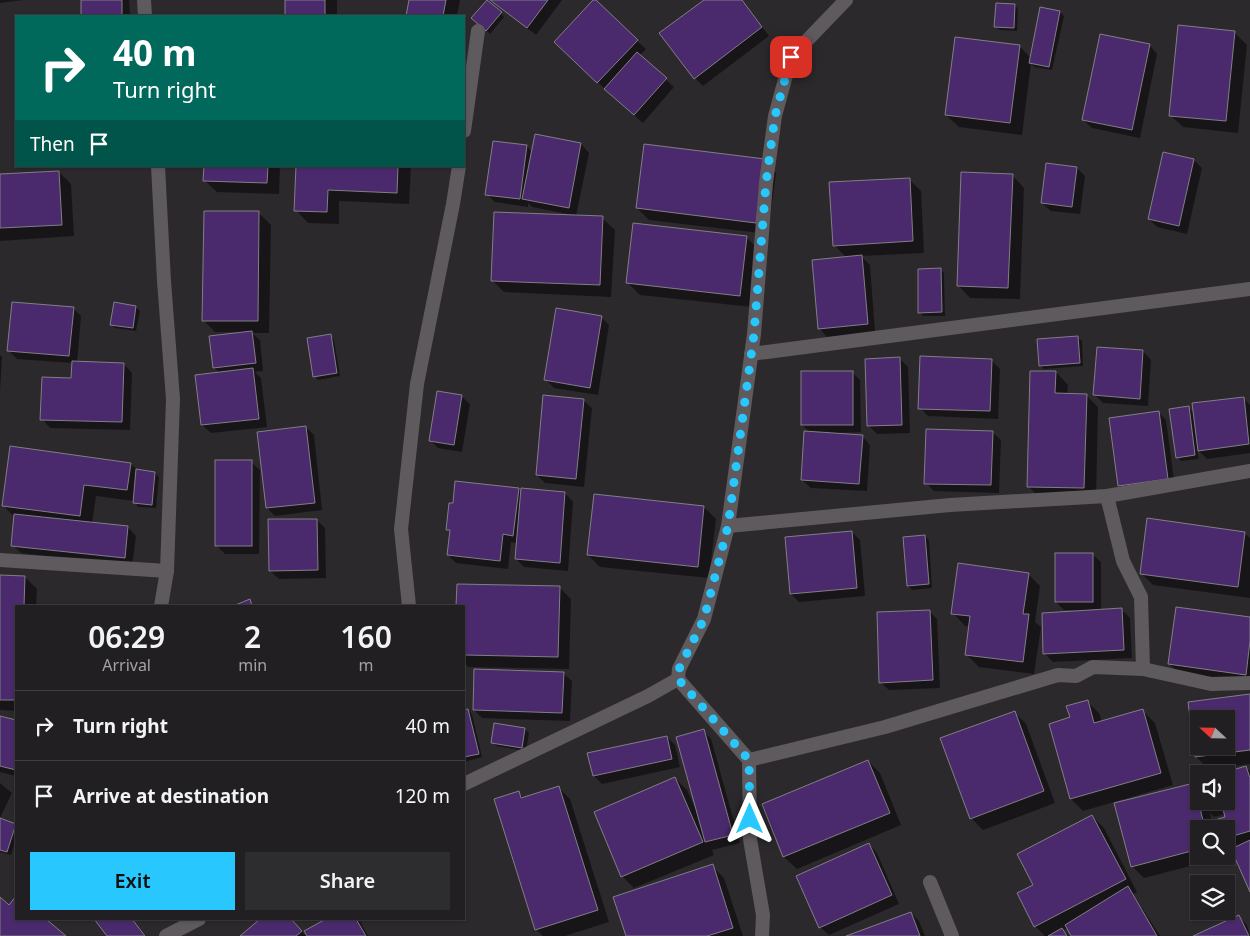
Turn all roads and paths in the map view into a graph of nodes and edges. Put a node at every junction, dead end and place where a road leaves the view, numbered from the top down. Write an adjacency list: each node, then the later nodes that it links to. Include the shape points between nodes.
1 (144, 0): 3 (street)
2 (846, 0): 9 (street, via 791,57 775,116)
3 (145, 15)
4 (478, 31): 5 (street)
5 (465, 124)
6 (158, 167): 14 (street, via 172,399)
7 (459, 167): 16 (street, via 417,384 401,529)
8 (1250, 289): 9 (street)
9 (751, 354): 12 (street)
10 (1250, 470): 11 (street)
11 (1107, 496): 12 (street, via 950,505); 17 (street, via 1123,561 1141,597)
12 (728, 526): 18 (street, via 704,619 679,669)
13 (0, 560): 14 (street)
14 (167, 571): 15 (street)
15 (161, 605)
16 (409, 605)
17 (1143, 669): 19 (street, via 1211,684); 20 (street, via 1093,667 1076,676 1058,676 885,727)
18 (678, 679): 20 (street); 21 (street)
19 (1250, 683)
20 (749, 760): 26 (street, via 750,839 762,915)
21 (465, 784)
22 (930, 882): 27 (street)
23 (168, 920): 25 (street)
24 (197, 920): 25 (street)
25 (168, 935)
26 (762, 936)
27 (952, 936)

